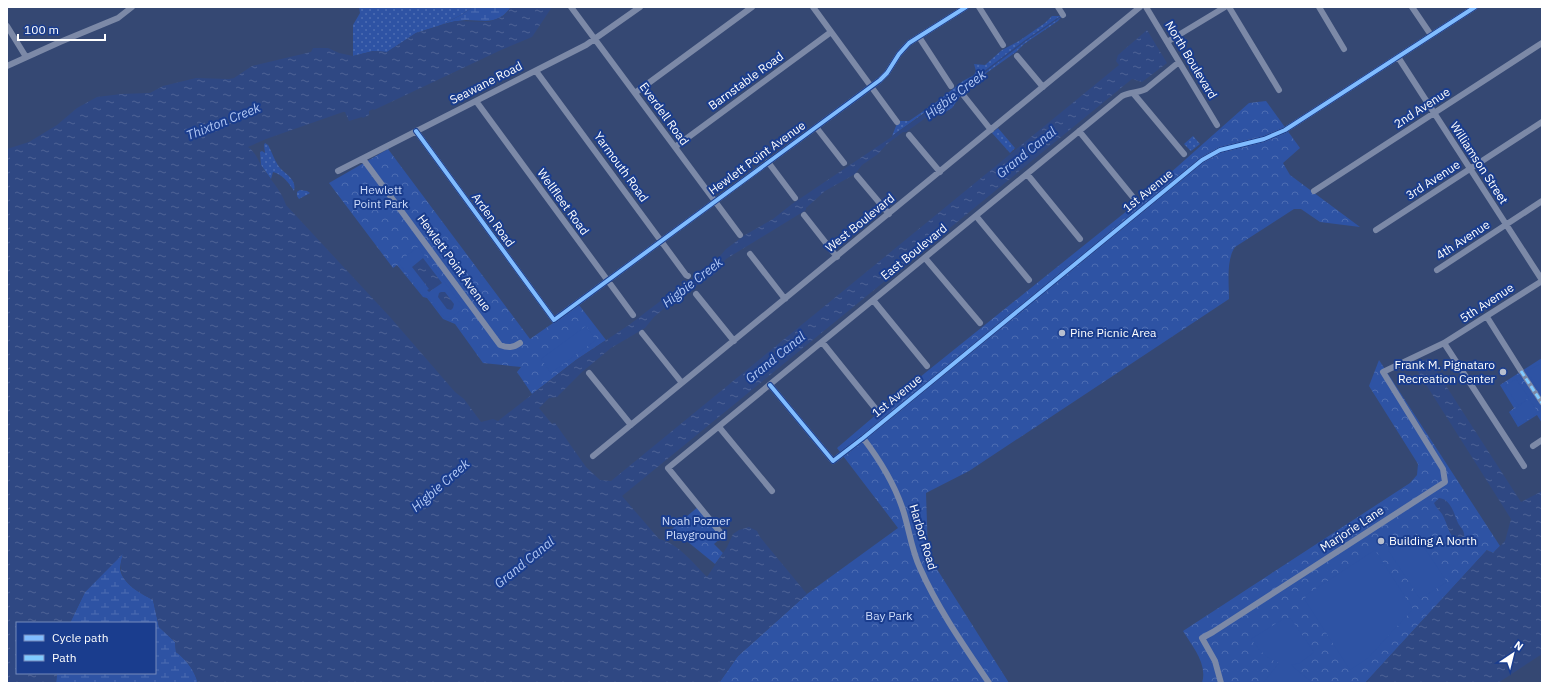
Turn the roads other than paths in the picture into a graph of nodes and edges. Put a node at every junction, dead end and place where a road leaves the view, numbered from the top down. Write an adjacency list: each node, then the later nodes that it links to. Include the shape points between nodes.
1 (132, 7): 27 (street, via 118,18)
2 (571, 7): 21 (street, Everdell Road)
3 (640, 7): 21 (street, Seawane Road)
4 (752, 7): 36 (street)
5 (813, 7): 18 (street)
6 (966, 7): 20 (street, Hewlett Point Avenue)
7 (979, 7): 24 (street)
8 (1058, 7): 16 (street)
9 (1140, 7): 34 (street, West Boulevard)
10 (1146, 7): 22 (street, North Boulevard)
11 (1225, 7): 22 (street)
12 (1229, 7): 35 (street)
13 (1319, 7): 25 (street)
14 (1412, 7): 19 (street)
15 (1475, 7): 19 (street, 1st Avenue)
16 (1063, 15)
17 (7, 26): 27 (street)
18 (831, 32): 32 (street); 49 (street, Barnstable Road)
19 (1431, 35): 28 (street, 1st Avenue)
20 (919, 37): 32 (street, Hewlett Point Avenue, via 905,47 887,73); 33 (street)
21 (595, 39): 31 (street, Seawane Road); 36 (street, Everdell Road)
22 (1167, 42): 29 (street, North Boulevard)
23 (1542, 43): 40 (street, 2nd Avenue)
24 (1004, 46)
25 (1344, 49)
26 (1017, 56): 34 (street)
27 (26, 57): 30 (street)
28 (1398, 57): 40 (street, Williamson Street); 102 (street, 1st Avenue, via 1286,130 1264,140 1220,150 1202,160)
29 (1179, 62): 37 (street, East Boulevard, via 1146,89); 43 (street, North Boulevard)
30 (7, 66)
31 (536, 71): 39 (street, Seawane Road); 71 (street, Yarmouth Road)
32 (871, 86): 41 (street); 44 (street, Hewlett Point Avenue)
33 (951, 86)
34 (1043, 87): 45 (street, West Boulevard)
35 (1279, 90)
36 (635, 93): 49 (street, Everdell Road)
37 (1133, 93): 46 (street, East Boulevard, via 1122,96); 50 (street)
38 (964, 96): 45 (street)
39 (476, 101): 47 (street, Seawane Road); 77 (street, Wellfleet Road)
40 (1434, 113): 54 (street, Williamson Street); 59 (street, 2nd Avenue)
41 (897, 122)
42 (1542, 122): 54 (street, 3rd Avenue)
43 (1217, 125)
44 (816, 127): 52 (street, Hewlett Point Avenue); 53 (street)
45 (991, 130): 56 (street, West Boulevard)
46 (1079, 131): 57 (street, East Boulevard); 60 (street)
47 (416, 132): 51 (street, Seawane Road); 85 (street, Arden Road)
48 (909, 135): 56 (street)
49 (675, 147): 62 (street, Everdell Road)
50 (1184, 154)
51 (363, 159): 55 (street, Seawane Road); 90 (street, Hewlett Point Avenue, via 500,345 507,348)
52 (768, 162): 61 (street); 62 (street, Hewlett Point Avenue)
53 (844, 163)
54 (1470, 169): 67 (street, Williamson Street); 68 (street, 3rd Avenue)
55 (338, 171)
56 (940, 172): 64 (street, West Boulevard)
57 (1028, 174): 66 (street, East Boulevard); 70 (street)
58 (857, 176): 64 (street)
59 (1314, 191)
60 (1132, 196)
61 (795, 198)
62 (715, 202): 69 (street, Everdell Road); 71 (street, Hewlett Point Avenue)
63 (1542, 202): 67 (street, 4th Avenue)
64 (889, 214): 73 (street, West Boulevard)
65 (804, 215): 73 (street)
66 (976, 216): 74 (street, East Boulevard); 78 (street)
67 (1506, 225): 75 (street, 4th Avenue); 79 (street, Williamson Street)
68 (1376, 230)
69 (740, 235)
70 (1080, 239)
71 (661, 241): 76 (street, Yarmouth Road); 77 (street, Hewlett Point Avenue)
72 (750, 254): 81 (street)
73 (837, 256): 81 (street, West Boulevard)
74 (924, 258): 82 (street, East Boulevard); 86 (street)
75 (1437, 270)
76 (688, 276)
77 (607, 280): 83 (street, Wellfleet Road); 85 (street, Hewlett Point Avenue)
78 (1029, 280)
79 (1542, 280): 84 (street, 5th Avenue)
80 (696, 294): 88 (street)
81 (786, 299): 88 (street, West Boulevard)
82 (874, 300): 89 (street, East Boulevard); 92 (street)
83 (633, 315)
84 (1486, 317): 91 (street, 5th Avenue); 94 (street)
85 (554, 320)
86 (980, 322)
87 (642, 333): 96 (street)
88 (734, 341): 96 (street, West Boulevard)
89 (822, 342): 97 (street, East Boulevard); 99 (street)
90 (520, 343)
91 (1444, 343): 93 (street, 5th Avenue); 106 (street)
92 (927, 366)
93 (1387, 371): 110 (street, Marjorie Lane, via 1383,372 1443,469 1445,482 1202,638 1214,661)
94 (1521, 371): 98 (street)
95 (589, 373): 100 (street)
96 (682, 383): 100 (street, West Boulevard)
97 (770, 385): 101 (street, East Boulevard); 102 (street, 1st Avenue, via 833,461)
98 (1542, 403)
99 (875, 408)
100 (631, 425): 105 (street, West Boulevard)
101 (719, 427): 107 (street); 108 (street, East Boulevard, via 668,468)
102 (863, 438): 109 (street, Harbor Road, via 880,460 893,484 919,566 932,596)
103 (1542, 440): 104 (street)
104 (1534, 446)
105 (593, 456)
106 (1524, 466)
107 (772, 491)
108 (720, 532)
109 (989, 683)
110 (1221, 683)

